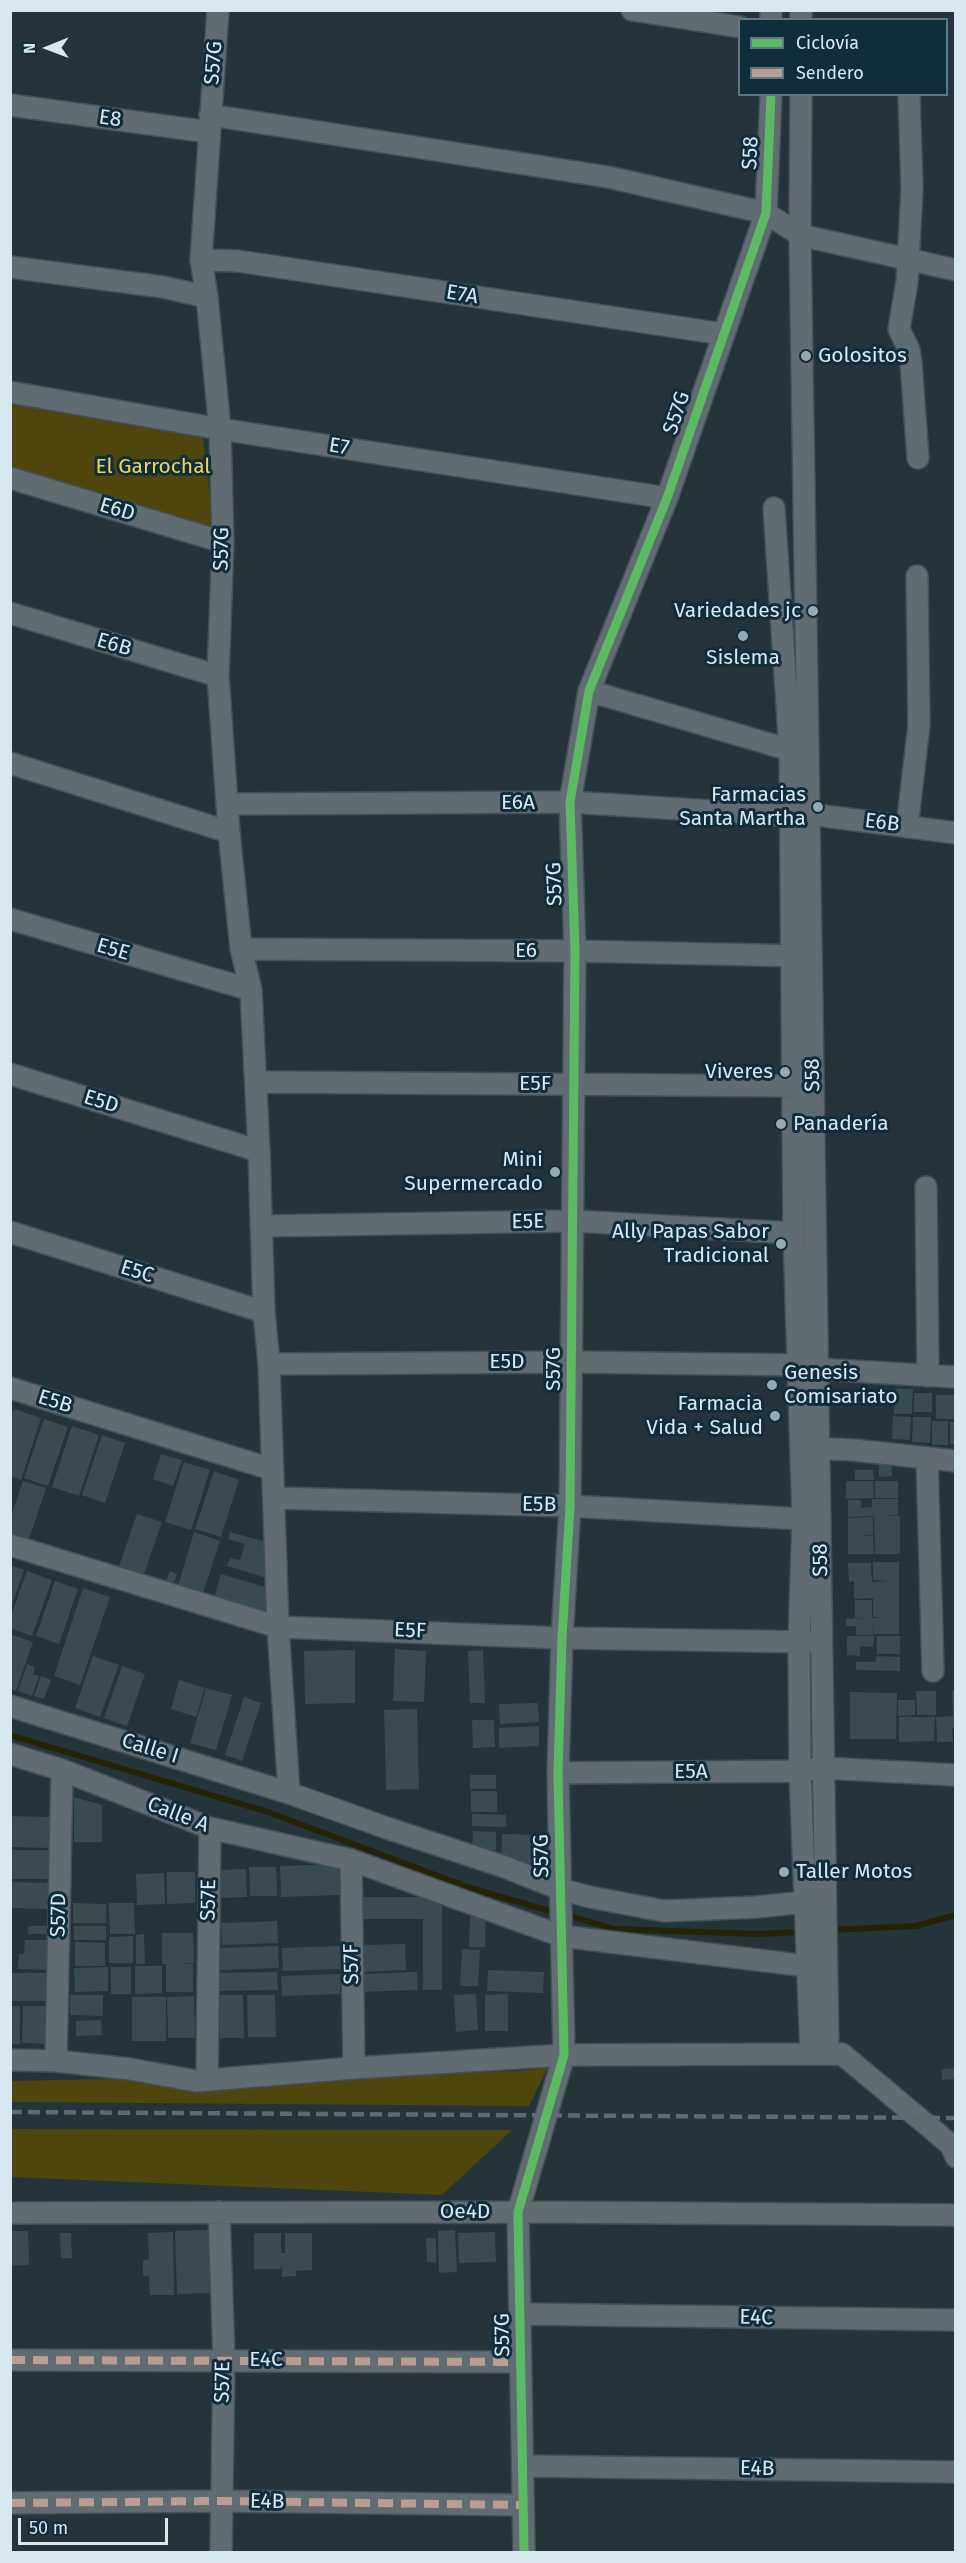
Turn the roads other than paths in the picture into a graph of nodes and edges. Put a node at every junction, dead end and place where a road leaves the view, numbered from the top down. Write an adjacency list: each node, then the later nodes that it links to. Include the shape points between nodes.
1 (218, 10): 8 (street, S57G)
2 (632, 10): 3 (street)
3 (738, 27)
4 (771, 96): 9 (street, S58)
5 (801, 96): 10 (street, S58)
6 (909, 96): 12 (street, via 912,189)
7 (10, 105): 8 (street, E8)
8 (209, 124): 9 (street, E8, via 598,176); 11 (street, S57G)
9 (766, 213): 10 (street); 16 (street, S57G)
10 (800, 235): 12 (street); 28 (street, S58)
11 (201, 260): 15 (street, S57G); 16 (street, E7A, via 238,261)
12 (908, 261): 14 (street); 19 (street, via 899,329 911,362)
13 (10, 267): 15 (street, via 163,287)
14 (956, 270)
15 (207, 297): 18 (street, S57G)
16 (723, 334): 21 (street, S57G)
17 (10, 392): 18 (street, E7)
18 (220, 429): 21 (street, E7); 23 (street, S57G)
19 (918, 458)
20 (10, 478): 23 (street, E6D)
21 (667, 498): 27 (street, S57G)
22 (774, 508): 28 (street, S58)
23 (223, 543): 26 (street, S57G)
24 (917, 576): 33 (street, via 919,725)
25 (10, 614): 26 (street, E6B)
26 (218, 676): 31 (street, S57G)
27 (589, 691): 28 (street); 30 (street, S57G)
28 (799, 751): 32 (street, S58)
29 (10, 763): 34 (street)
30 (570, 802): 31 (street, E6A); 32 (street, E6A); 38 (street, S57G)
31 (228, 804): 34 (street, S57G)
32 (800, 815): 33 (street, E6B); 39 (street, S58)
33 (907, 827): 35 (street, E6B)
34 (229, 832): 37 (street, S57G)
35 (956, 833)
36 (10, 920): 40 (street, E5E)
37 (242, 949): 38 (street, E6); 40 (street, S57G)
38 (575, 951): 39 (street, E6); 43 (street, S57G)
39 (802, 957): 44 (street, S58)
40 (250, 990): 42 (street, S57G)
41 (10, 1074): 45 (street, E5D)
42 (256, 1083): 43 (street, E5F); 45 (street, S57G)
43 (575, 1085): 44 (street, E5F); 47 (street, S57G)
44 (804, 1086): 50 (street, S58); 54 (street, S58)
45 (259, 1151): 48 (street, S57G)
46 (926, 1187): 55 (street)
47 (573, 1221): 48 (street, E5E); 50 (street, E5E); 52 (street, S57G)
48 (261, 1226): 51 (street, S57G)
49 (10, 1232): 51 (street, E5C)
50 (794, 1233): 54 (street, S58)
51 (264, 1312): 53 (street, S57G)
52 (572, 1362): 53 (street, E5D); 54 (street, E5D); 63 (street, S57G)
53 (269, 1364): 61 (street, S57G)
54 (807, 1367): 55 (street, E5D); 58 (street, S58)
55 (928, 1376): 56 (street, E5D)
56 (956, 1377)
57 (10, 1388): 61 (street, E5B)
58 (809, 1448): 59 (street); 64 (street, S58); 68 (street, S58)
59 (927, 1458): 60 (street); 70 (street)
60 (956, 1461)
61 (272, 1469): 62 (street, S57G)
62 (275, 1498): 63 (street, E5B); 66 (street, S57G)
63 (570, 1506): 64 (street, E5B); 67 (street, S57G)
64 (803, 1519): 69 (street, S58)
65 (10, 1545): 66 (street, E5F)
66 (278, 1627): 67 (street, E5F); 78 (street, S57G)
67 (562, 1638): 69 (street, E5F); 76 (street, S57G)
68 (822, 1641): 69 (street, E5F); 73 (street, S58)
69 (798, 1643): 75 (street, S58)
70 (933, 1671)
71 (10, 1706): 78 (street, Calle I)
72 (10, 1754): 74 (street, Calle A)
73 (824, 1768): 75 (street, E5A); 77 (street, E5A); 85 (street, S58)
74 (62, 1770): 79 (street, Calle A); 88 (street, S57D)
75 (800, 1771): 76 (street, E5A); 82 (street, S58)
76 (558, 1773): 81 (street, S57G)
77 (956, 1775)
78 (289, 1793): 81 (street, Calle I)
79 (210, 1828): 80 (street, Calle A); 90 (street, S57E)
80 (351, 1860): 83 (street, Calle A); 89 (street, S57F)
81 (560, 1889): 82 (street, Calle I, via 664,1911); 83 (street, S57G)
82 (805, 1902): 84 (street, S58)
83 (561, 1936): 84 (street, Calle A); 86 (street, S57G)
84 (807, 1966): 85 (street, S58)
85 (820, 2054): 86 (street); 91 (street, via 842,2054)
86 (564, 2055): 89 (street); 93 (street, S57G)
87 (10, 2060): 88 (street)
88 (56, 2061): 90 (street)
89 (354, 2068): 90 (street)
90 (207, 2080)
91 (954, 2150)
92 (219, 2212): 93 (street, Oe4D); 94 (street, Oe4D); 99 (street, S57E)
93 (518, 2212): 95 (street, Oe4D); 96 (street, S57G)
94 (10, 2214)
95 (956, 2215)
96 (521, 2314): 97 (street, E4C); 100 (street, S57G)
97 (956, 2320)
98 (10, 2360): 99 (street, E4C)
99 (224, 2360): 100 (street, E4C); 103 (street, S57E)
100 (521, 2362): 101 (street, S57G)
101 (524, 2466): 102 (street, E4B); 105 (street, S57G)
102 (956, 2472)
103 (221, 2502): 104 (street, E4B); 105 (street, E4B); 106 (street, S57E)
104 (10, 2503)
105 (523, 2505): 107 (street, S57G)
106 (222, 2553)
107 (524, 2553)

